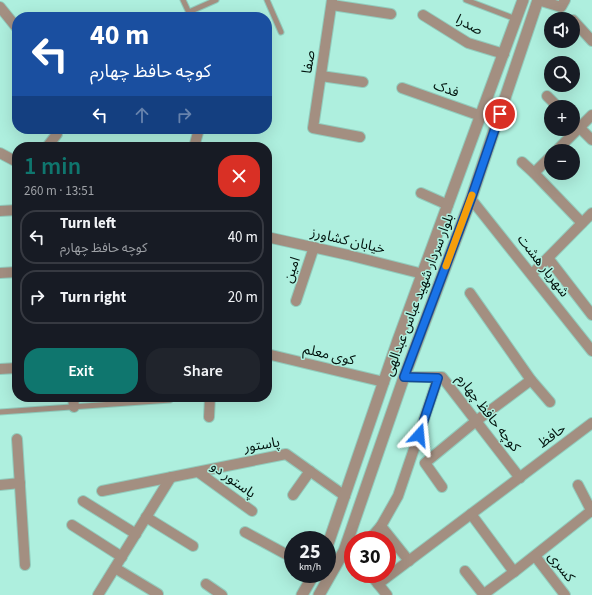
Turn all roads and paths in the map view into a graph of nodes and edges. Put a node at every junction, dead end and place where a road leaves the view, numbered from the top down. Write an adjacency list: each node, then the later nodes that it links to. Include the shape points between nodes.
1 (183, 0): 10 (lane)
2 (216, 0): 11 (lane)
3 (267, 0): 18 (lane)
4 (466, 0): 15 (lane)
5 (523, 0): 15 (street, بلوار سردار شهید عباس عبدالهی)
6 (538, 0): 8 (street); 40 (street, بلوار سردار شهید عباس عبدالهی)
7 (332, 3): 13 (street); 21 (street, صفا)
8 (563, 3): 12 (street)
9 (0, 7): 16 (street)
10 (189, 12)
11 (195, 12)
12 (568, 12)
13 (391, 14)
14 (424, 15): 20 (street, صدرا, via 468,43)
15 (516, 20): 20 (street, بلوار سردار شهید عباس عبدالهی)
16 (12, 22)
17 (580, 29): 19 (street)
18 (281, 32)
19 (592, 42)
20 (504, 54): 27 (street, بلوار سردار شهید عباس عبدالهی)
21 (321, 76): 22 (street); 31 (street, صفا, via 313,128)
22 (363, 82)
23 (402, 88): 27 (street, فدک)
24 (547, 96): 25 (street)
25 (551, 100)
26 (592, 115): 28 (street)
27 (481, 116): 41 (street, بلوار سردار شهید عباس عبدالهی)
28 (580, 122)
29 (580, 128): 32 (street)
30 (57, 134): 33 (street)
31 (360, 137)
32 (592, 140)
33 (51, 142)
34 (0, 153): 35 (street)
35 (12, 159)
36 (522, 162): 38 (street)
37 (544, 163): 38 (street)
38 (534, 173): 45 (street)
39 (421, 193): 41 (street)
40 (471, 199): 52 (street, شهریار هشت); 53 (street, بلوار سردار شهید عباس عبدالهی)
41 (448, 205): 51 (street, بلوار سردار شهید عباس عبدالهی)
42 (12, 210): 43 (street)
43 (0, 211)
44 (592, 213): 45 (street)
45 (582, 223): 48 (street)
46 (272, 238): 47 (street, خیابان کشاورز)
47 (314, 247): 51 (street, خیابان کشاورز); 55 (street, امین)
48 (548, 258): 52 (street); 56 (street)
49 (12, 272): 50 (street)
50 (0, 273)
51 (423, 274): 53 (street); 64 (street, بلوار سردار شهید عباس عبدالهی)
52 (532, 274): 57 (street, شهریار هشت)
53 (440, 282): 61 (street, بلوار سردار شهید عباس عبدالهی)
54 (470, 293): 63 (street)
55 (296, 301)
56 (592, 315)
57 (592, 351)
58 (272, 355): 64 (street, کوی معلم)
59 (12, 368): 60 (street)
60 (0, 369)
61 (404, 377): 62 (street, کوچه حافظ چهارم); 111 (street, بلوار سردار شهید عباس عبدالهی, via 344,551)
62 (438, 378): 70 (street, کوچه حافظ چهارم, via 442,378); 90 (street, via 398,496)
63 (531, 380): 67 (street); 70 (street)
64 (384, 382): 83 (street, بلوار سردار شهید عباس عبدالهی)
65 (73, 402): 68 (lane)
66 (210, 402): 69 (street)
67 (550, 402)
68 (0, 412)
69 (209, 417)
70 (476, 422): 76 (street, کوچه حافظ چهارم); 80 (street, via 425,463)
71 (592, 423): 76 (street, حافظ)
72 (17, 439): 77 (street)
73 (310, 471): 74 (street, پاستور, via 286,454); 82 (street); 83 (street, پاستور)
74 (198, 472): 75 (street, پاستور); 85 (street, پاستور دو)
75 (171, 477): 81 (street, پاستور); 88 (street)
76 (520, 478): 87 (street, حافظ)
77 (20, 483): 78 (street); 100 (street)
78 (0, 485)
79 (578, 485): 86 (street)
80 (442, 487)
81 (102, 492)
82 (292, 494)
83 (345, 496): 91 (street, بلوار سردار شهید عباس عبدالهی)
84 (83, 501): 94 (street)
85 (252, 511)
86 (592, 512): 97 (street)
87 (471, 514): 99 (street, حافظ); 103 (street)
88 (146, 517): 94 (street); 95 (street)
89 (72, 525): 98 (street)
90 (381, 526): 92 (street); 99 (street)
91 (333, 531)
92 (377, 531)
93 (245, 532): 96 (street)
94 (136, 534): 98 (street)
95 (193, 546)
96 (284, 553)
97 (535, 556): 103 (street); 114 (street, کسری)
98 (122, 557): 101 (street)
99 (408, 561): 106 (street, حافظ)
100 (25, 565)
101 (115, 568): 107 (street); 108 (street)
102 (465, 571): 113 (street)
103 (514, 572): 113 (street)
104 (309, 583): 110 (street)
105 (206, 584): 109 (street)
106 (378, 584): 112 (street)
107 (158, 594)
108 (98, 595)
109 (222, 595)
110 (302, 595)
111 (319, 595)
112 (387, 595)
113 (484, 595)
114 (565, 595)

